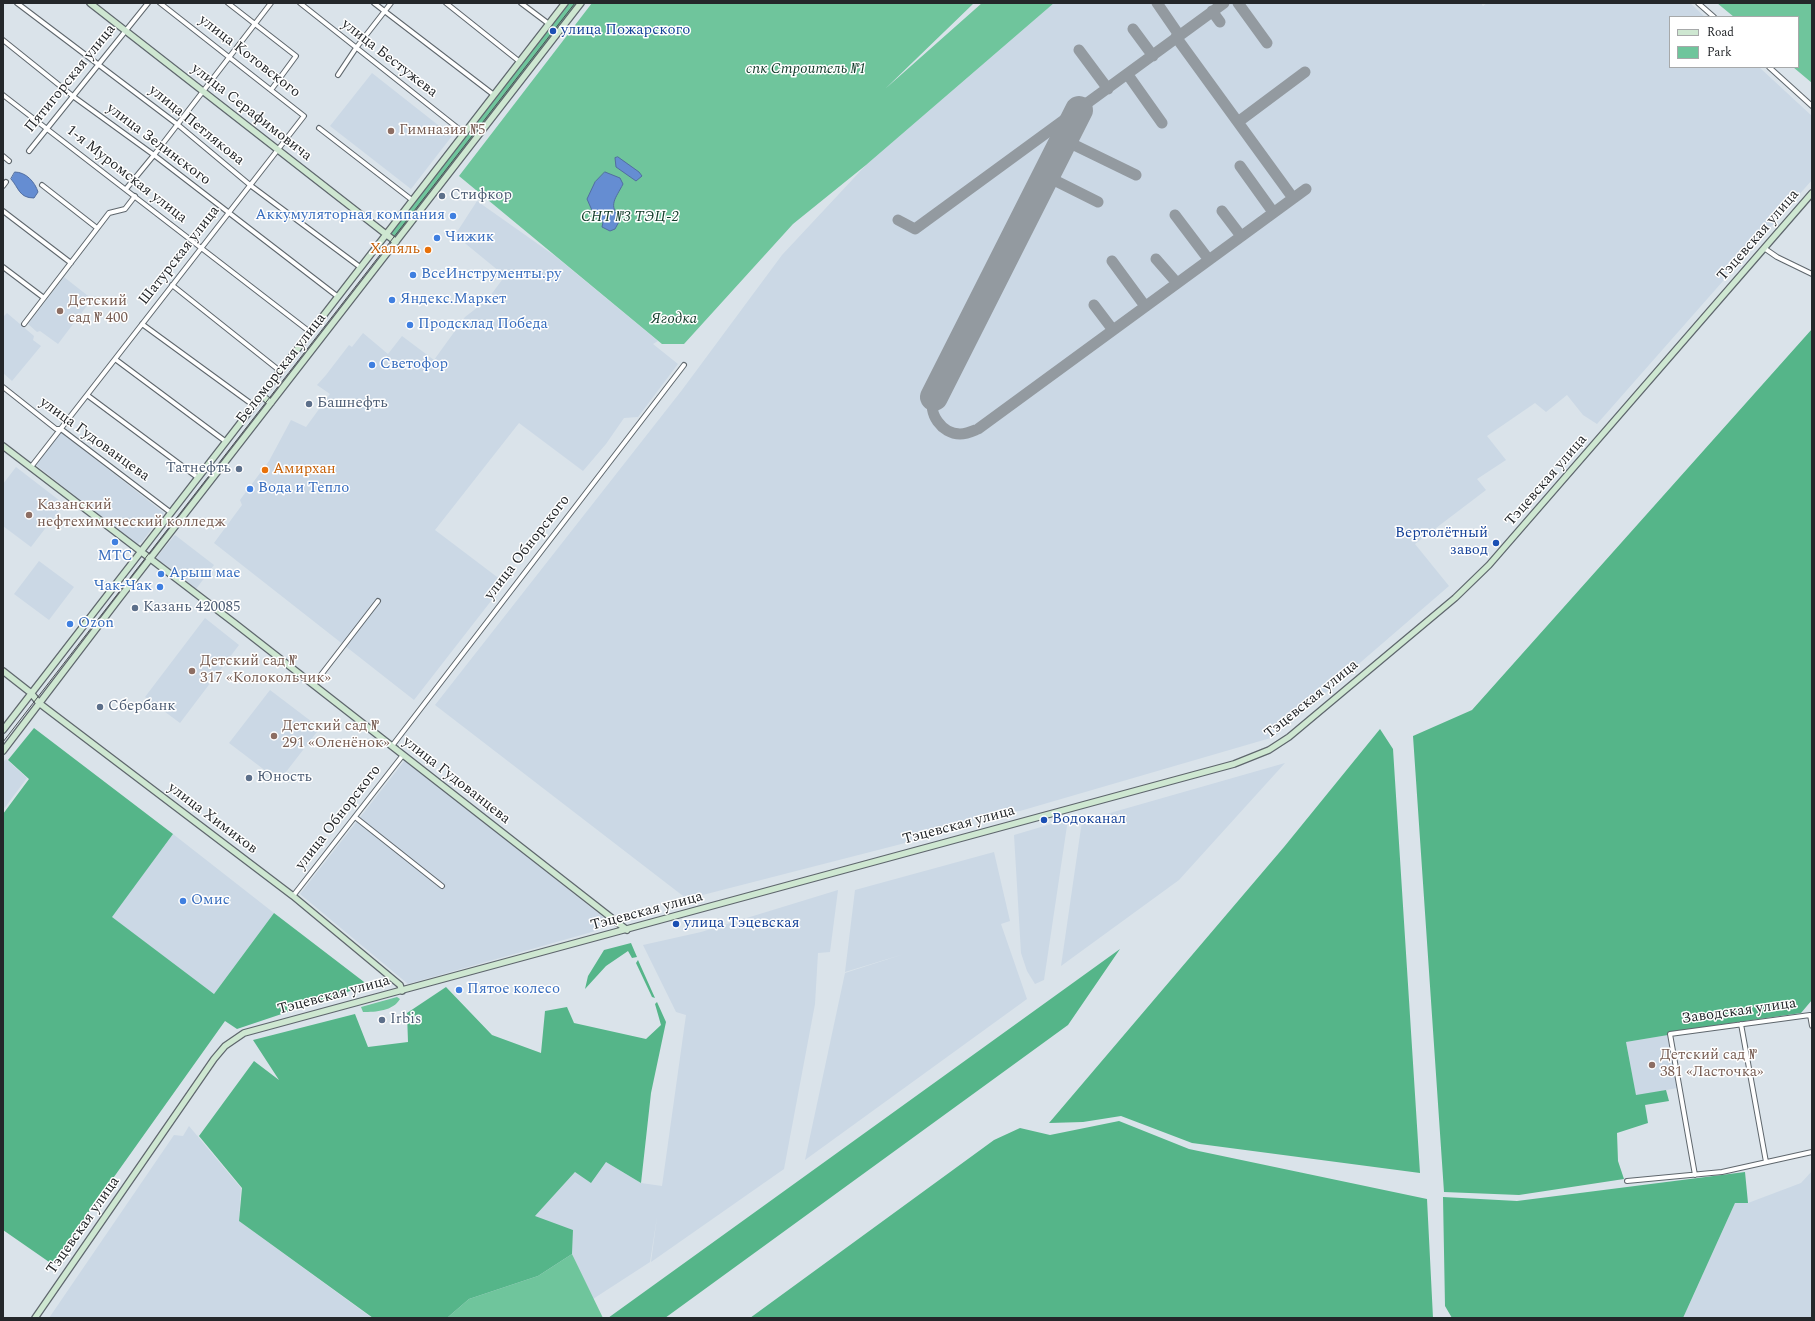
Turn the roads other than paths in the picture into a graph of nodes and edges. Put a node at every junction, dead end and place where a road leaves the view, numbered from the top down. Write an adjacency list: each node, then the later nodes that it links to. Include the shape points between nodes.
1 (17, 3): 24 (street, улица Петлякова)
2 (90, 3): 19 (main road, улица Серафимовича)
3 (148, 3): 19 (street, Пятигорская улица)
4 (160, 3): 22 (street, улица Котовского)
5 (228, 3): 17 (street)
6 (271, 3): 17 (street)
7 (300, 3): 21 (street, улица Бестужева)
8 (374, 3): 15 (street)
9 (391, 3): 15 (street)
10 (446, 3): 23 (street)
11 (521, 3): 18 (street)
12 (565, 3): 18 (main road, Беломорская улица)
13 (581, 3): 53 (main road, Беломорская улица)
14 (1698, 3): 16 (street)
15 (384, 11): 21 (street); 30 (street)
16 (1713, 16)
17 (255, 24): 22 (street); 27 (street, via 296,56)
18 (549, 24): 23 (main road, Беломорская улица)
19 (126, 30): 24 (street, Пятигорская улица); 28 (main road, улица Серафимовича)
20 (3, 40): 31 (street, улица Зелинского)
21 (356, 48): 26 (street); 37 (street, улица Бестужева)
22 (230, 56): 27 (street, улица Котовского); 28 (street)
23 (520, 62): 30 (main road, Беломорская улица)
24 (98, 65): 31 (street, Пятигорская улица); 34 (street, улица Петлякова)
25 (1770, 68): 32 (street)
26 (338, 75)
27 (271, 90): 33 (street, улица Котовского)
28 (203, 91): 34 (street); 38 (main road, улица Серафимовича)
29 (3, 95): 36 (street, 1-я Муромская улица)
30 (494, 95): 37 (main road, Беломорская улица)
31 (74, 97): 36 (street, Пятигорская улица); 40 (street, улица Зелинского)
32 (1812, 106)
33 (304, 116): 38 (street, Шатурская улица)
34 (178, 124): 40 (street); 44 (street, улица Петлякова)
35 (319, 128): 48 (street)
36 (46, 129): 39 (street, Пятигорская улица); 45 (street, 1-я Муромская улица)
37 (464, 133): 48 (main road, Беломорская улица)
38 (278, 149): 44 (street, Шатурская улица); 52 (main road, улица Серафимовича)
39 (29, 151)
40 (154, 155): 45 (street); 50 (street, улица Зелинского)
41 (3, 156): 42 (street)
42 (9, 161)
43 (42, 185): 51 (street)
44 (250, 185): 50 (street, Шатурская улица); 58 (street, улица Петлякова)
45 (126, 189): 47 (street, 1-я Муромская улица)
46 (1812, 193): 55 (main road, Тэцевская улица)
47 (135, 196): 51 (street, via 126,209 109,213); 54 (street, 1-я Муромская улица)
48 (412, 200): 52 (main road, Беломорская улица)
49 (3, 211): 56 (street)
50 (228, 214): 54 (street, Шатурская улица); 61 (street, улица Зелинского)
51 (97, 228): 56 (street)
52 (386, 234): 53 (main road, улица Серафимовича); 58 (main road, Беломорская улица)
53 (396, 242): 72 (main road, Беломорская улица)
54 (201, 248): 60 (street, Шатурская улица); 65 (street, 1-я Муромская улица)
55 (1764, 248): 59 (street); 94 (main road, Тэцевская улица, via 1489,565 1443,607 1269,750 1234,764)
56 (71, 262): 62 (street)
57 (3, 268): 62 (street)
58 (360, 268): 61 (main road, Беломорская улица)
59 (1812, 274)
60 (172, 285): 64 (street, Шатурская улица); 68 (street)
61 (337, 296): 65 (main road, Беломорская улица)
62 (44, 298): 63 (street)
63 (24, 324)
64 (142, 324): 66 (street, Шатурская улица); 73 (street)
65 (310, 332): 68 (main road, Беломорская улица)
66 (115, 359): 70 (street, Шатурская улица); 75 (street)
67 (684, 365): 88 (street, улица Обнорского)
68 (280, 371): 71 (main road, Беломорская улица)
69 (3, 387): 74 (street, улица Гудованцева, via 56,429)
70 (87, 395): 74 (street, Шатурская улица); 78 (street)
71 (261, 395): 72 (main road); 73 (main road, Беломорская улица)
72 (271, 403): 81 (main road, Беломорская улица)
73 (253, 405): 75 (main road, Беломорская улица)
74 (60, 429): 77 (street, Шатурская улица); 79 (street, улица Гудованцева)
75 (225, 441): 78 (main road, Беломорская улица)
76 (3, 446): 77 (main road, улица Гудованцева)
77 (31, 467): 80 (main road, улица Гудованцева)
78 (197, 477): 79 (main road, Беломорская улица)
79 (170, 512): 80 (main road, Беломорская улица)
80 (140, 551): 81 (main road, улица Гудованцева); 85 (main road, Беломорская улица)
81 (150, 559): 84 (main road, улица Гудованцева); 86 (main road, Беломорская улица)
82 (378, 601): 84 (street)
83 (3, 671): 85 (main road, улица Химиков)
84 (314, 684): 88 (main road, улица Гудованцева)
85 (31, 693): 86 (main road, улица Химиков); 87 (main road, Беломорская улица)
86 (39, 703): 89 (main road, Беломорская улица); 93 (main road, улица Химиков)
87 (3, 730)
88 (392, 746): 90 (main road, улица Гудованцева)
89 (3, 751)
90 (404, 755): 91 (street, улица Обнорского); 94 (main road, улица Гудованцева)
91 (355, 817): 92 (street); 93 (street, улица Обнорского)
92 (442, 886)
93 (293, 896): 95 (main road, улица Химиков, via 400,985)
94 (628, 930): 95 (main road, Тэцевская улица)
95 (402, 990): 102 (main road, Тэцевская улица, via 244,1033 225,1046)
96 (1741, 1024): 97 (street, Заводская улица, via 1810,1015); 99 (street); 100 (street, Заводская улица, via 1670,1034)
97 (1812, 1026)
98 (1812, 1152): 99 (street)
99 (1766, 1162): 100 (street)
100 (1695, 1175): 101 (street)
101 (1627, 1181)
102 (35, 1318)

